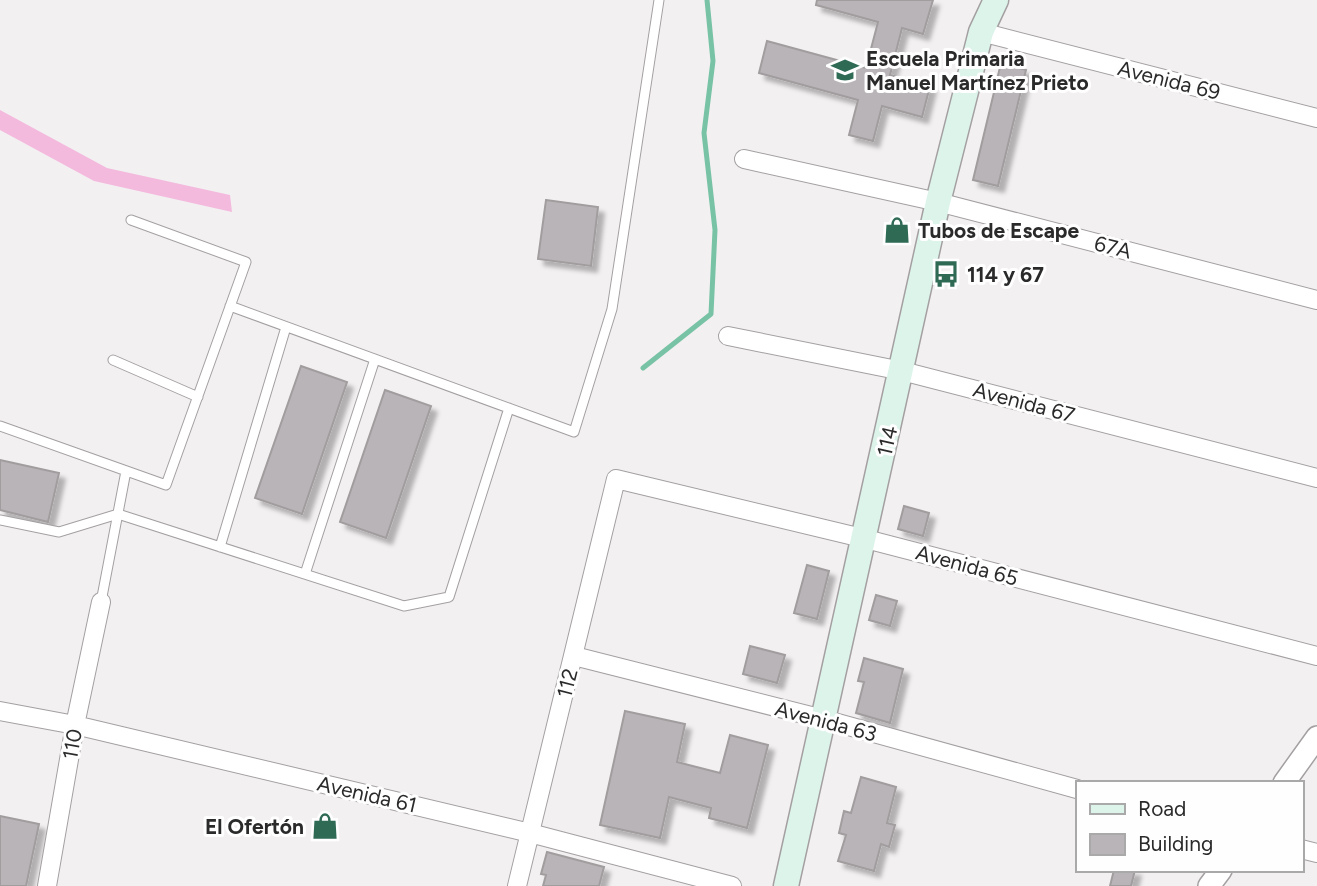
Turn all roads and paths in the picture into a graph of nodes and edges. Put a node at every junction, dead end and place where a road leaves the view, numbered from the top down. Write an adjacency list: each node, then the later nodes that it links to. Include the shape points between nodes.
1 (659, 0): 16 (lane, via 612,309 574,432)
2 (996, 0): 3 (main road, 114)
3 (981, 32): 4 (street, Avenida 69); 6 (main road, 114)
4 (1317, 118)
5 (744, 159): 6 (street, 67A)
6 (938, 202): 8 (street, 67A); 14 (main road, 114)
7 (131, 220): 9 (lane, via 246,262)
8 (1317, 300)
9 (230, 306): 10 (lane); 15 (lane)
10 (286, 327): 12 (lane); 24 (lane)
11 (728, 336): 14 (street, Avenida 67)
12 (375, 359): 16 (lane); 25 (lane)
13 (113, 360): 15 (lane)
14 (902, 371): 19 (street, Avenida 67); 23 (main road, 114)
15 (198, 397): 18 (lane, via 166,485)
16 (509, 408): 25 (lane, via 449,597 404,606)
17 (0, 426): 18 (lane)
18 (126, 471): 21 (lane)
19 (1317, 478)
20 (616, 479): 23 (street, Avenida 65); 27 (street, 112)
21 (118, 514): 22 (lane, via 60,532); 24 (lane); 26 (lane)
22 (0, 520)
23 (862, 538): 28 (street, Avenida 65); 30 (main road, 114)
24 (220, 547): 25 (lane)
25 (305, 574)
26 (101, 602): 31 (street, 110)
27 (574, 656): 30 (street, Avenida 63); 35 (street, 112)
28 (1317, 656)
29 (0, 710): 31 (street, Avenida 61)
30 (823, 719): 34 (street, Avenida 63); 39 (main road, 114)
31 (75, 724): 35 (street, Avenida 61); 36 (street, 110)
32 (1317, 737): 33 (street)
33 (1285, 781)
34 (1076, 789)
35 (530, 833): 37 (street, 112); 38 (street, Avenida 61)
36 (47, 886)
37 (517, 886)
38 (732, 886)
39 (786, 886)

